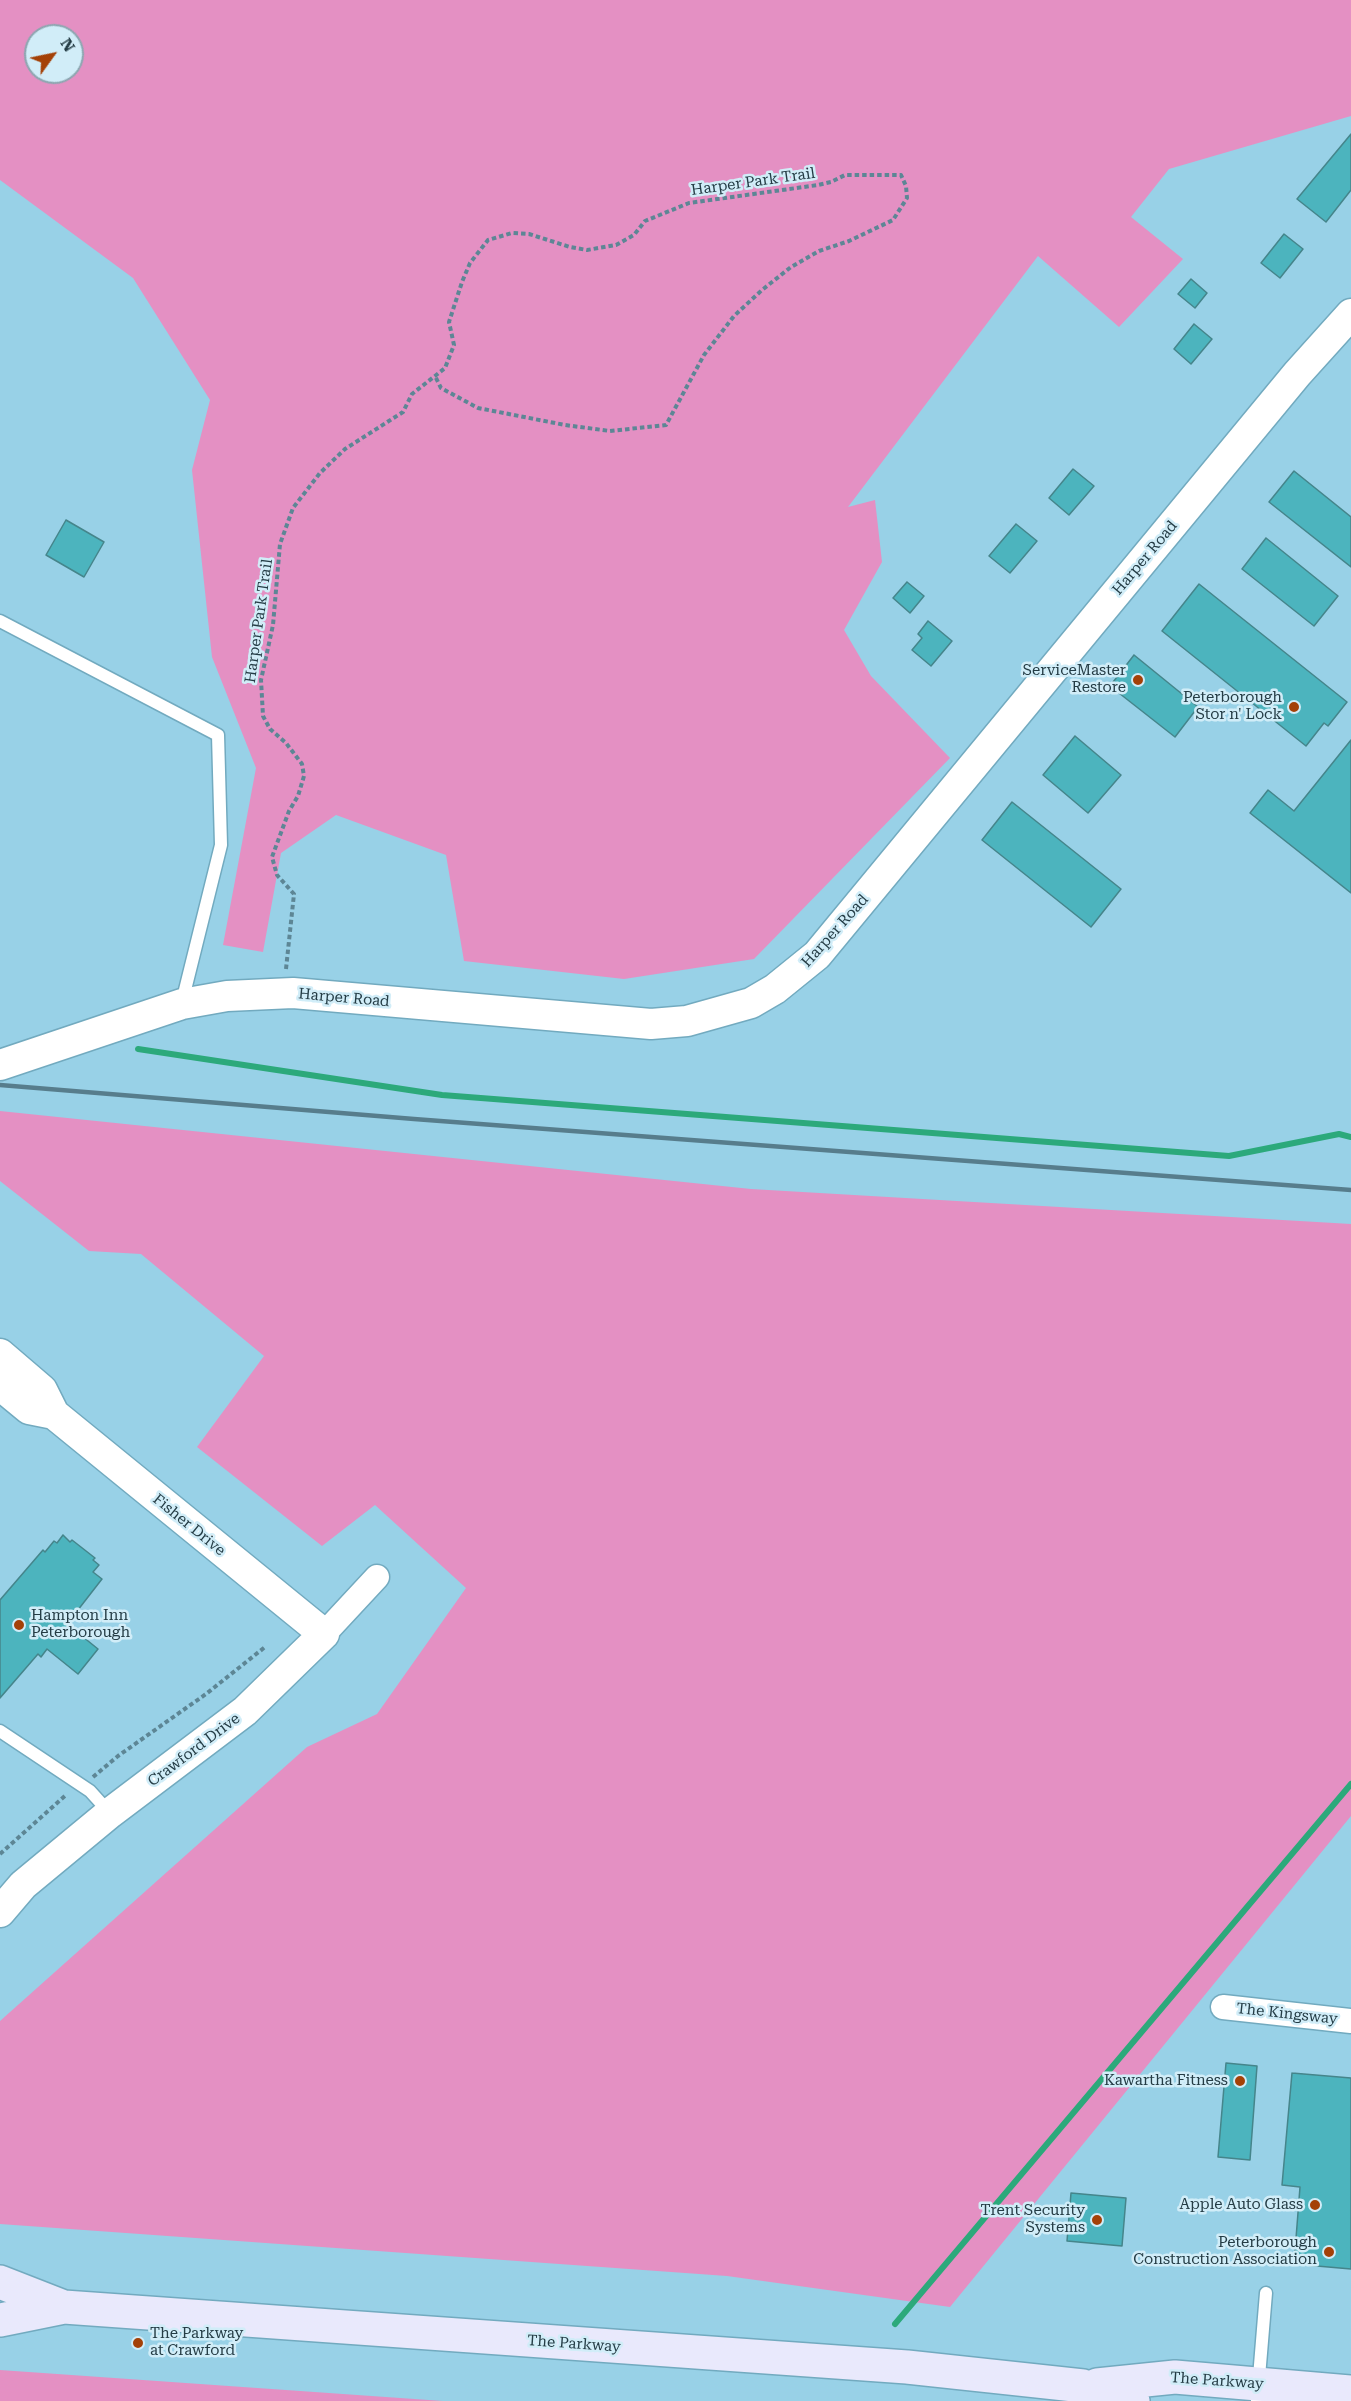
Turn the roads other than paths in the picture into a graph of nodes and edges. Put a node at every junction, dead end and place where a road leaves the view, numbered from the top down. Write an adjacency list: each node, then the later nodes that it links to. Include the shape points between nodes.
1 (1351, 314): 3 (street, Harper Road, via 1297,374 817,955 775,989 722,1013 687,1022 651,1024 292,993 227,996)
2 (0, 621): 3 (lane, via 218,735 221,845)
3 (182, 1004): 4 (street, Harper Road)
4 (0, 1065)
5 (0, 1354): 7 (street, Fisher Drive, via 42,1390)
6 (0, 1384): 7 (street, Fisher Drive, via 29,1408)
7 (54, 1414): 9 (street, Fisher Drive)
8 (377, 1577): 9 (street, Crawford Drive)
9 (324, 1634): 11 (street, Crawford Drive, via 245,1711)
10 (0, 1731): 11 (lane, via 90,1791)
11 (110, 1813): 12 (street, Crawford Drive, via 23,1885)
12 (0, 1912)
13 (1222, 2007): 14 (street, The Kingsway)
14 (1351, 2021)
15 (0, 2282): 17 (main road, The Parkway)
16 (1266, 2293): 20 (lane)
17 (64, 2307): 18 (main road, The Parkway); 19 (main road, The Parkway, via 907,2367)
18 (0, 2320)
19 (1083, 2386): 20 (main road, The Parkway, via 1175,2377); 22 (main road, The Parkway)
20 (1257, 2392): 21 (main road, The Parkway)
21 (1351, 2392)
22 (1133, 2401)

